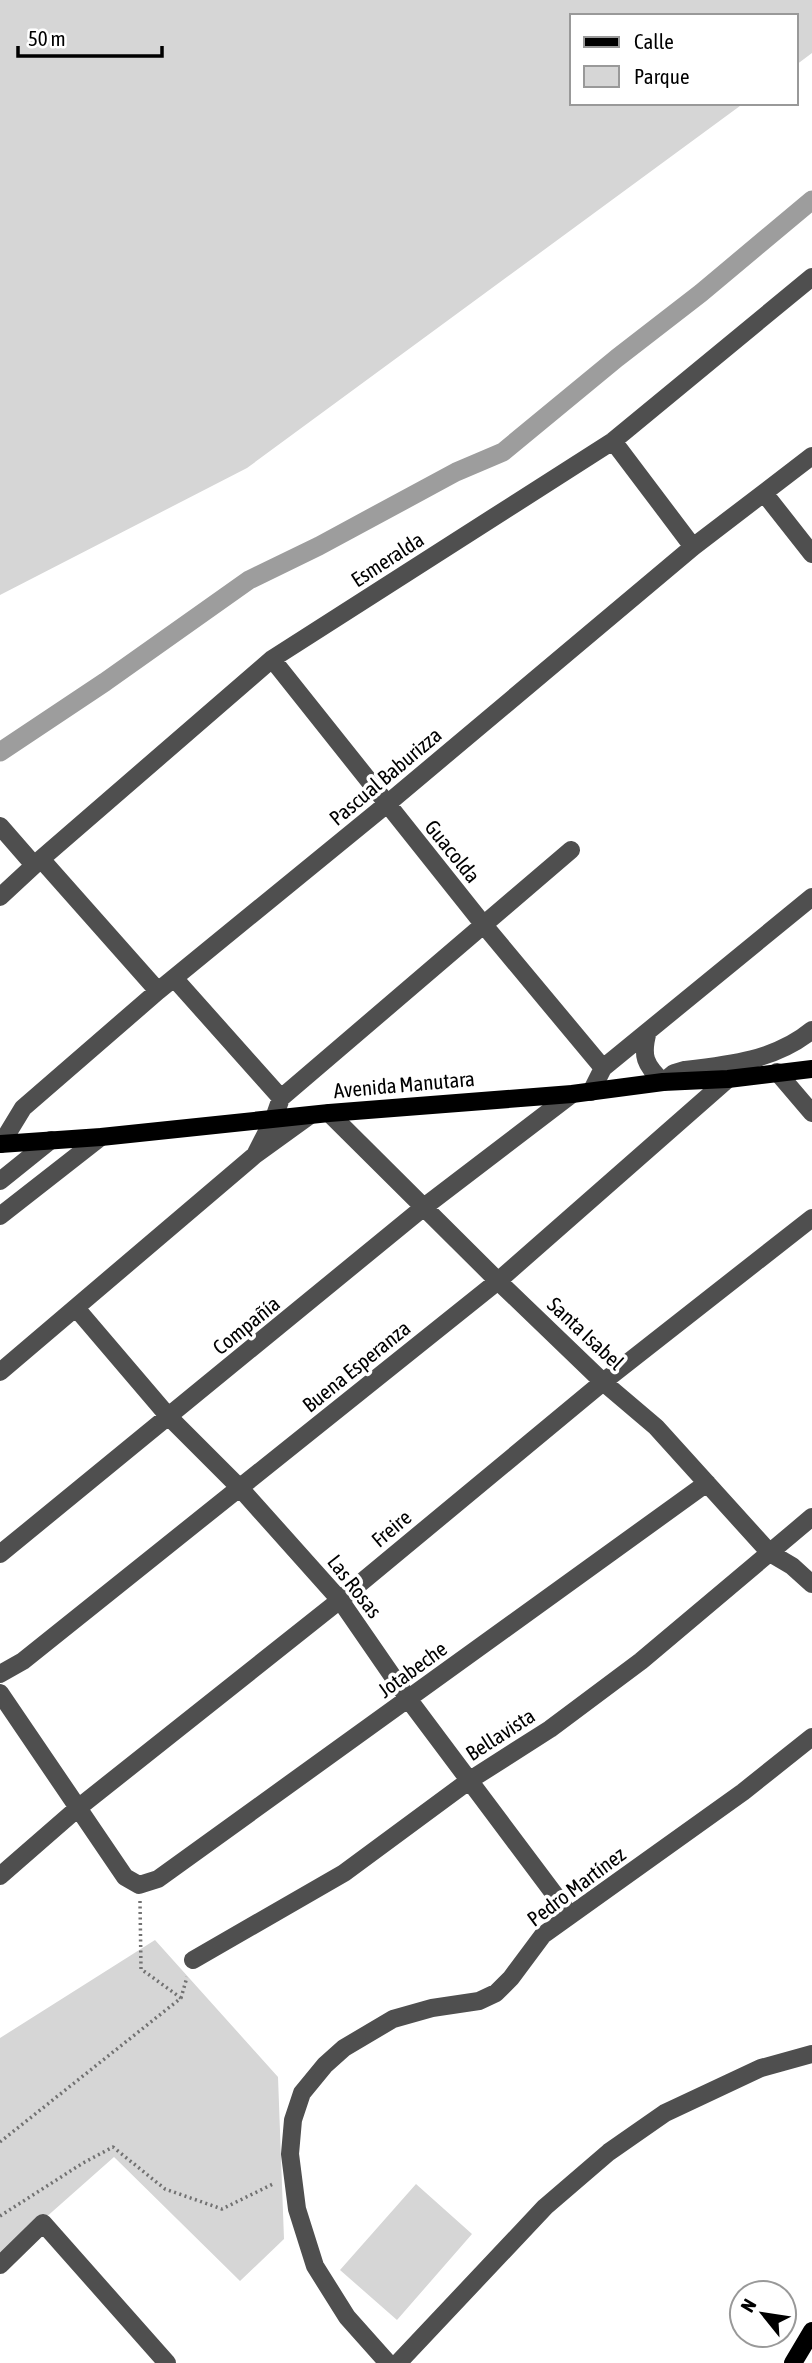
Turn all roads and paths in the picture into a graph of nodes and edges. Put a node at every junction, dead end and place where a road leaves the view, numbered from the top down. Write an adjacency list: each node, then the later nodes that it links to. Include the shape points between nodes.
1 (812, 277): 2 (street, Esmeralda)
2 (613, 441): 5 (street); 7 (street, Esmeralda)
3 (812, 456): 4 (street, Pascual Baburizza)
4 (764, 493): 5 (street, Pascual Baburizza); 6 (street)
5 (693, 547): 8 (street, Pascual Baburizza)
6 (812, 554)
7 (272, 659): 8 (street, Guacolda); 11 (street, Esmeralda)
8 (387, 804): 14 (street, Guacolda); 15 (street, Pascual Baburizza)
9 (0, 827): 11 (street)
10 (571, 850): 14 (street)
11 (38, 862): 12 (street, Esmeralda); 16 (street)
12 (0, 897)
13 (812, 897): 18 (street)
14 (483, 924): 19 (street, Guacolda); 26 (street)
15 (174, 978): 16 (street, Pascual Baburizza); 26 (street)
16 (158, 991): 35 (street, Pascual Baburizza, via 23,1108)
17 (812, 1030): 23 (street, via 762,1057 684,1070)
18 (648, 1031): 19 (street); 23 (street, via 644,1055)
19 (603, 1068): 24 (street)
20 (812, 1069): 21 (main road, Avenida Manutara)
21 (777, 1072): 22 (main road, Avenida Manutara); 29 (street)
22 (728, 1079): 23 (main road, Avenida Manutara); 41 (street, Buena Esperanza)
23 (663, 1083): 24 (main road, Avenida Manutara)
24 (591, 1092): 25 (main road, Avenida Manutara)
25 (572, 1094): 27 (main road, Avenida Manutara); 32 (street, Compañía)
26 (281, 1098): 31 (street)
27 (519, 1098): 28 (main road, Avenida Manutara); 32 (street, via 526,1113)
28 (329, 1113): 30 (main road, Avenida Manutara); 38 (street, Santa Isabel)
29 (812, 1113)
30 (309, 1116): 31 (main road, Avenida Manutara); 36 (street)
31 (274, 1118): 33 (main road, Avenida Manutara); 36 (street)
32 (522, 1132): 38 (street, Compañía)
33 (101, 1137): 34 (main road, Avenida Manutara); 39 (street)
34 (51, 1140): 35 (main road, Avenida Manutara); 37 (street)
35 (1, 1144)
36 (255, 1155): 42 (street)
37 (0, 1181)
38 (424, 1207): 41 (street, Santa Isabel); 45 (street, Compañía)
39 (0, 1216)
40 (812, 1218): 44 (street, Freire)
41 (498, 1281): 44 (street, Santa Isabel); 47 (street, Buena Esperanza)
42 (76, 1308): 43 (street); 45 (street, Las Rosas)
43 (0, 1372)
44 (603, 1382): 46 (street, Santa Isabel, via 656,1427); 52 (street, Freire)
45 (169, 1417): 47 (street, Las Rosas); 50 (street, Compañía)
46 (707, 1483): 49 (street, Santa Isabel); 55 (street, Jotabeche)
47 (240, 1488): 52 (street, Las Rosas); 53 (street, Buena Esperanza, via 23,1661)
48 (812, 1517): 49 (street, Bellavista)
49 (770, 1553): 51 (street, Santa Isabel); 57 (street, Bellavista, via 641,1661 550,1729)
50 (0, 1554)
51 (812, 1584)
52 (340, 1600): 55 (street, Las Rosas); 58 (street, Freire)
53 (0, 1674)
54 (0, 1693): 58 (street)
55 (409, 1700): 57 (street, Las Rosas); 60 (street, Jotabeche, via 158,1879)
56 (812, 1737): 61 (street, Pedro Martínez)
57 (470, 1780): 61 (street, Las Rosas); 62 (street, Bellavista, via 344,1873)
58 (78, 1808): 59 (street, Freire); 60 (street, via 125,1877)
59 (0, 1876)
60 (139, 1885): 63 (path, via 141,1969)
61 (570, 1915): 66 (street, Pedro Martínez, via 543,1935 496,1993 479,2001 393,2019 325,2065 302,2093 293,2120)
62 (193, 1960): 63 (path)
63 (181, 1998): 65 (path)
64 (812, 2054): 72 (street, via 761,2068 665,2113 609,2152 545,2207)
65 (0, 2142)
66 (293, 2175): 67 (path, via 222,2209 165,2189 113,2147); 71 (street, Pedro Martínez, via 297,2208 315,2266 347,2316)
67 (0, 2216)
68 (0, 2265): 70 (street, via 43,2223)
69 (812, 2331): 73 (main road)
70 (167, 2363)
71 (388, 2363)
72 (398, 2363)
73 (793, 2363)

